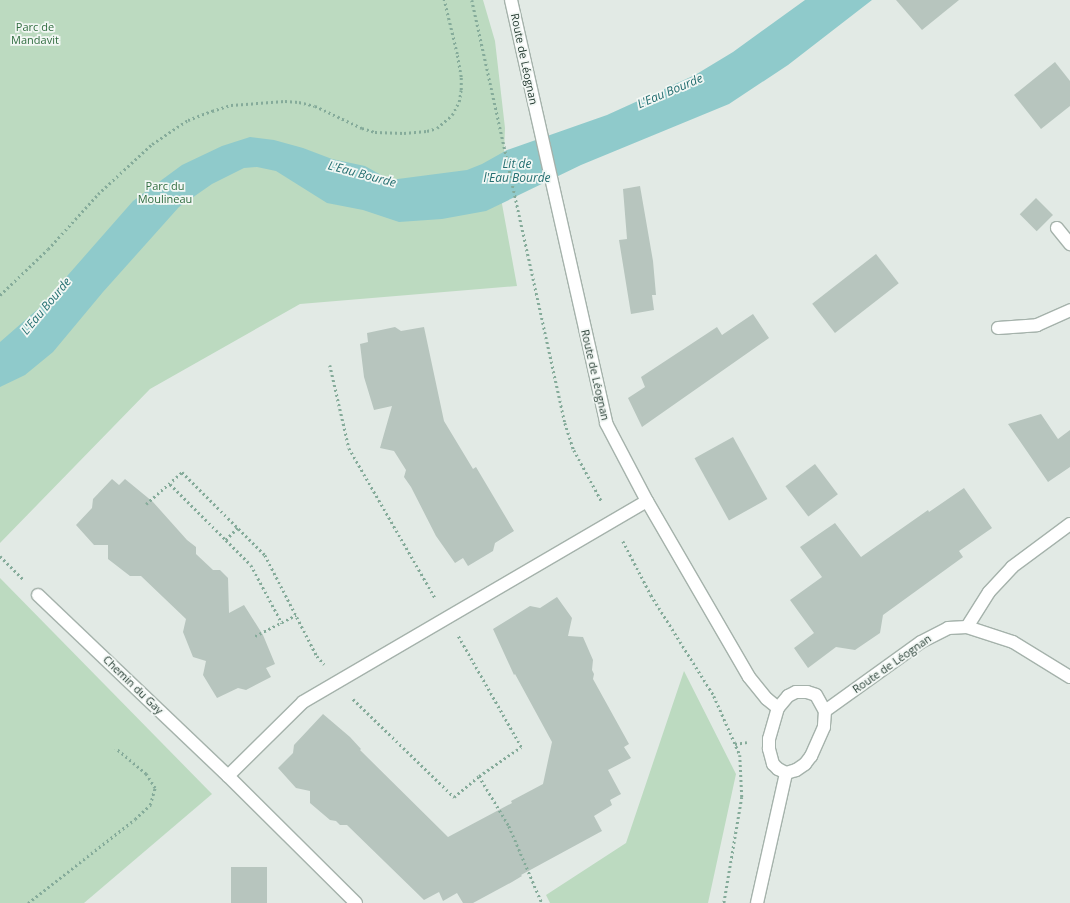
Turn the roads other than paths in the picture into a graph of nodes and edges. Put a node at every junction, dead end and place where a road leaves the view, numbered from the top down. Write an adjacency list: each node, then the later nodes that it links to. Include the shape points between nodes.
1 (511, 0): 6 (street, Route de Léognan, via 606,423)
2 (1057, 228): 3 (street)
3 (1070, 244)
4 (1070, 310): 5 (street, via 1037,325)
5 (998, 328)
6 (647, 501): 11 (street, Route de Léognan, via 749,677); 14 (street, via 303,702)
7 (1070, 524): 9 (street, via 1012,567 989,592)
8 (38, 595): 14 (street, Chemin du Gay)
9 (967, 627): 10 (street, Route de Léognan, via 1012,642); 12 (street, Route de Léognan, via 948,628 921,642)
10 (1070, 677)
11 (778, 708): 12 (street, via 788,696 796,692 807,692 816,695); 13 (street, via 769,739 769,749 773,764)
12 (826, 711): 13 (street, via 824,727 811,756 805,764)
13 (786, 773): 16 (street)
14 (228, 776): 15 (street, Chemin du Gay)
15 (356, 903)
16 (757, 903)

